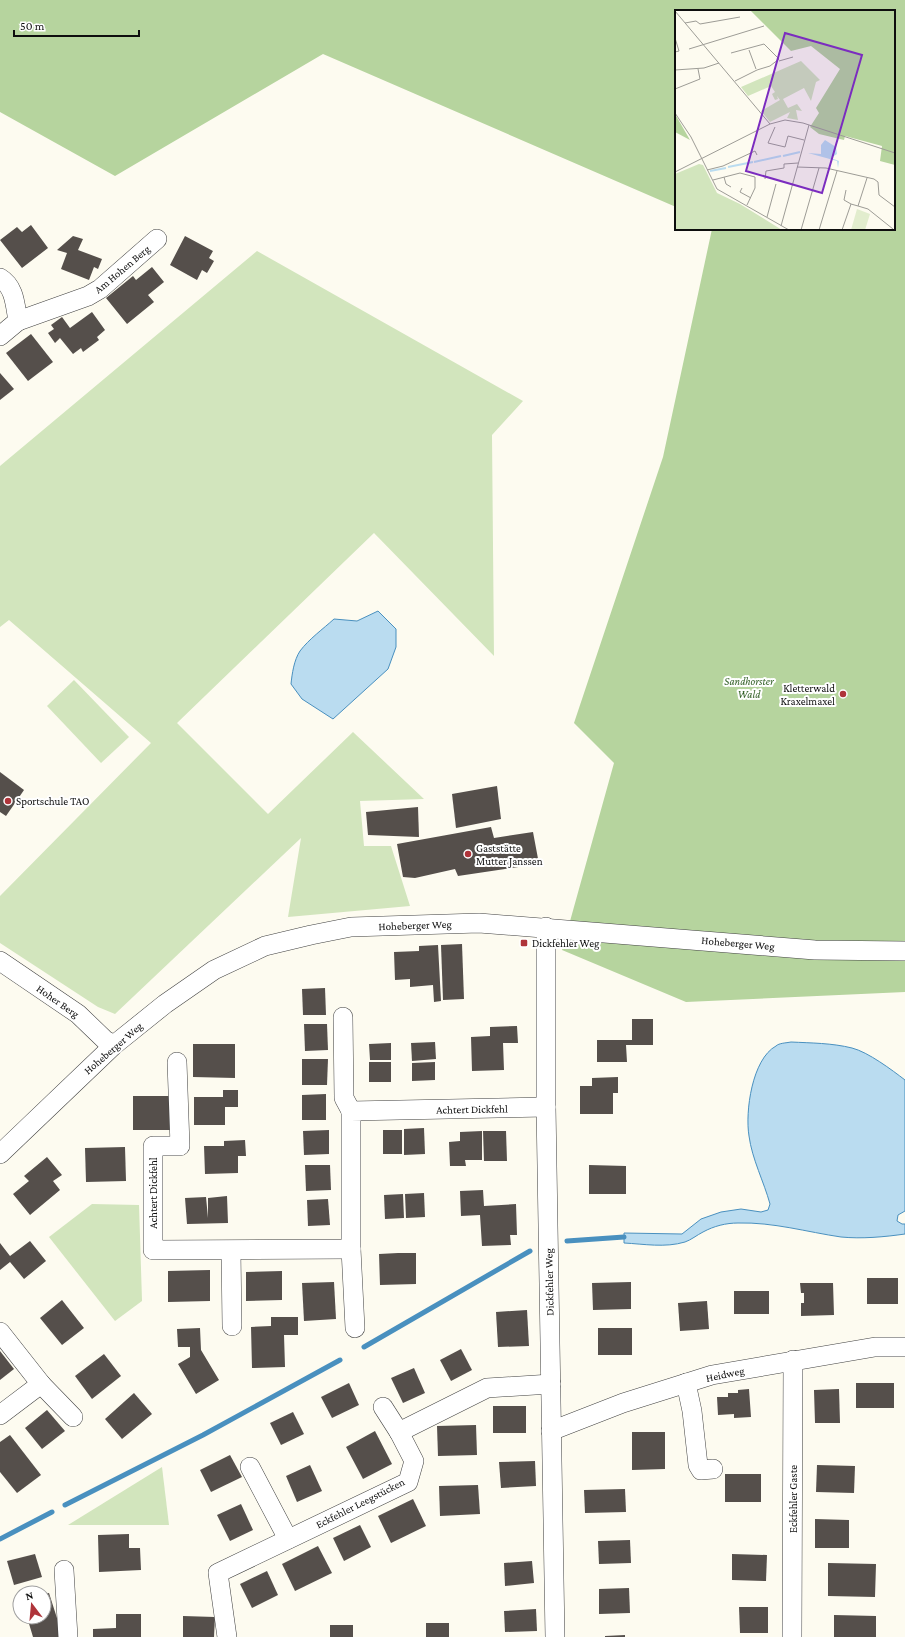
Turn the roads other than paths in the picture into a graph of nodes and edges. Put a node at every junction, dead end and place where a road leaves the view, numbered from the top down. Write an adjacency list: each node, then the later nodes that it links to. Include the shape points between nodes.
1 (157, 239): 3 (street, Am Hohen Berg, via 100,290)
2 (0, 278): 3 (street, via 13,294)
3 (18, 321): 4 (street, Am Hohen Berg)
4 (0, 336)
5 (546, 928): 6 (street, Hoheberger Weg, via 815,950); 9 (street, Hoheberger Weg, via 479,923 351,927 265,946 214,970 165,1004); 11 (street, Dickfehler Weg)
6 (905, 951)
7 (0, 961): 9 (street, Hoher Berg, via 78,1014 105,1040)
8 (343, 1017): 12 (street, via 344,1098)
9 (114, 1045): 13 (street, Hoheberger Weg)
10 (177, 1062): 15 (street, Achtert Dickfehl, via 180,1146 153,1146 153,1250)
11 (546, 1107): 12 (street, Achtert Dickfehl); 23 (street, Dickfehler Weg)
12 (351, 1111): 14 (street)
13 (0, 1154)
14 (351, 1250): 15 (street, Achtert Dickfehl); 17 (street)
15 (231, 1251): 16 (street)
16 (232, 1326)
17 (355, 1328)
18 (0, 1332): 22 (street)
19 (905, 1346): 20 (street, Heidweg, via 875,1347)
20 (793, 1360): 21 (street, Heidweg, via 712,1375); 36 (street, Eckfehler Gaste)
21 (686, 1383): 27 (street, Heidweg, via 623,1402); 30 (street, via 698,1466 701,1470)
22 (41, 1384): 25 (street); 26 (street)
23 (551, 1384): 27 (street, Dickfehler Weg); 28 (street, via 487,1388)
24 (383, 1407): 28 (street, Eckfehler Leegstücken)
25 (0, 1415)
26 (73, 1418)
27 (551, 1431): 35 (street, Dickfehler Weg)
28 (399, 1432): 31 (street, Eckfehler Leegstücken, via 414,1461 408,1482)
29 (250, 1467): 31 (street)
30 (713, 1469)
31 (288, 1539): 34 (street, Eckfehler Leegstücken, via 218,1573)
32 (64, 1570): 33 (street)
33 (68, 1637)
34 (227, 1637)
35 (555, 1637)
36 (792, 1637)

